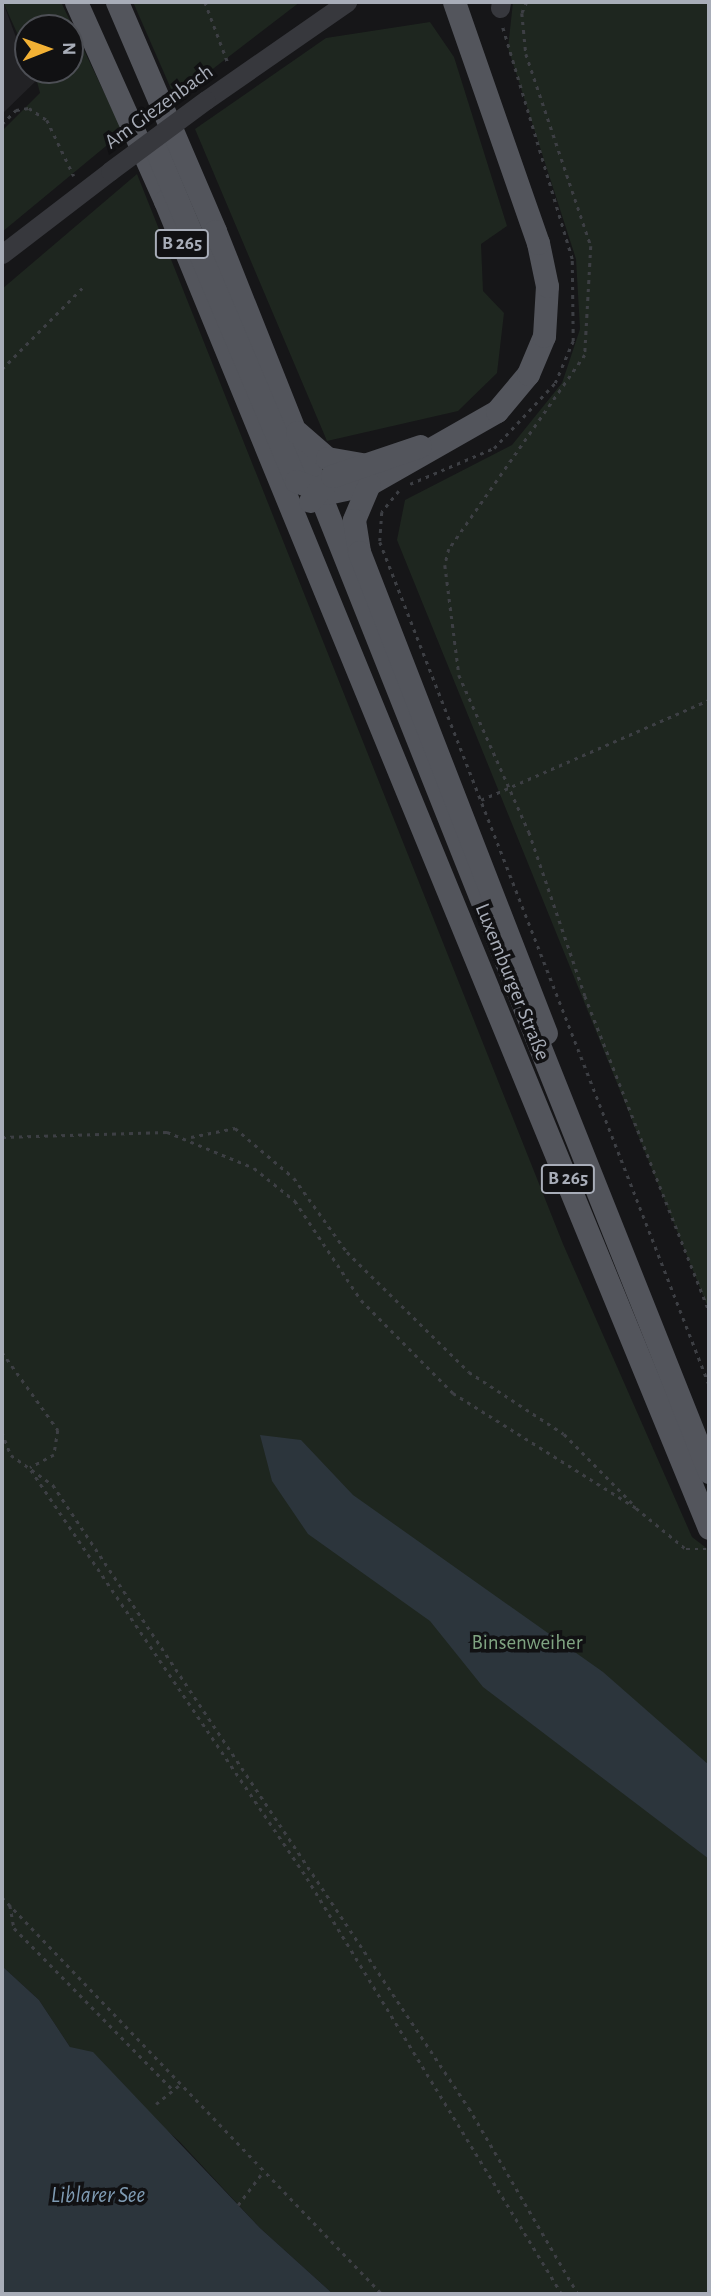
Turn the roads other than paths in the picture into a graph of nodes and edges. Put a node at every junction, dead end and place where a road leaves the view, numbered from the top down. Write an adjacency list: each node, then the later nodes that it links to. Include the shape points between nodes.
1 (117, 2): 6 (main road, B 265)
2 (348, 2): 5 (street, Am Giezenbach, bridge, via 206,100)
3 (454, 2): 7 (main road, B 265, via 538,243 547,305 540,349 520,386 484,421)
4 (78, 6): 8 (main road, via 106,44 176,185 293,476); 9 (main road, B 265, via 165,201)
5 (2, 254)
6 (289, 422): 7 (main road, B 265, via 320,454); 8 (main road, B 265)
7 (366, 474): 8 (main road, via 332,476); 10 (main road, via 356,511 355,540 536,1001)
8 (316, 491): 9 (main road, via 307,516 340,606); 10 (main road, Luxemburger Straße / B 265)
9 (349, 658): 12 (main road, Luxemburger Straße / B 265)
10 (555, 1091): 11 (main road, Luxemburger Straße / B 265)
11 (709, 1472)
12 (708, 1539)

